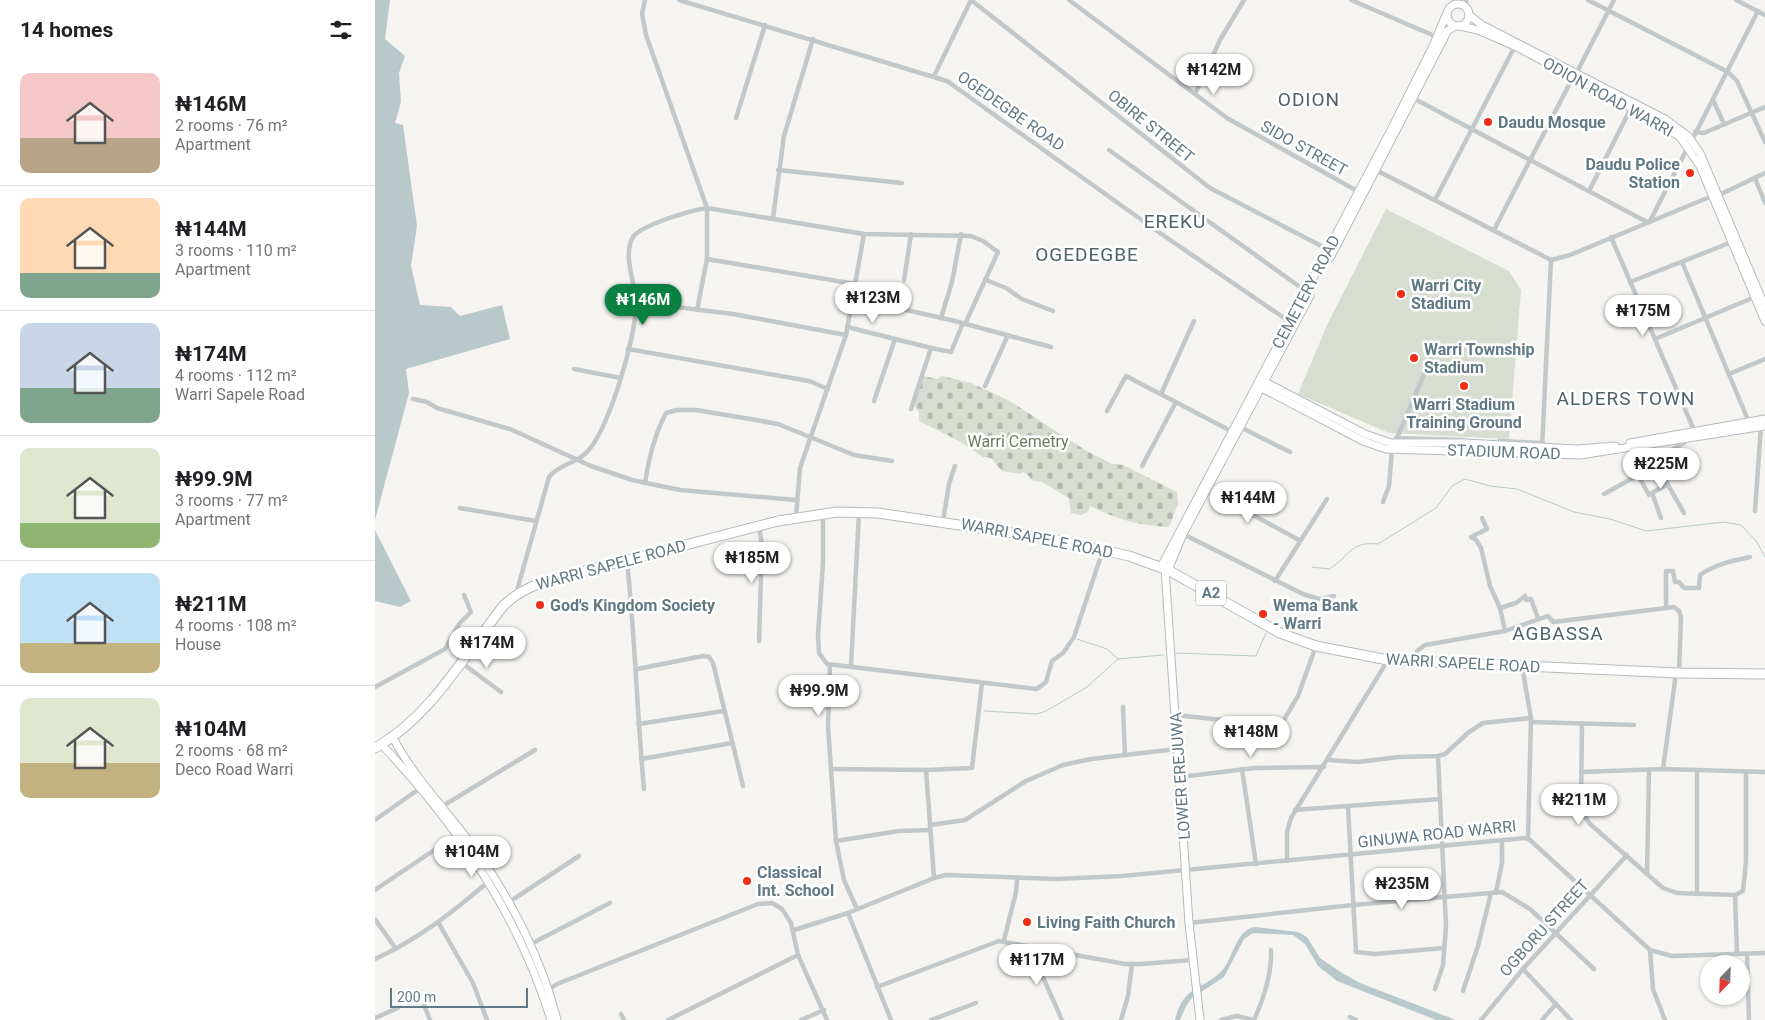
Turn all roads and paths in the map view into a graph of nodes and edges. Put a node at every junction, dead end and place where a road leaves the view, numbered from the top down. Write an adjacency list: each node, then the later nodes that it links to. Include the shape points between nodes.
1 (645, 0): 49 (street, via 641,14 646,35)
2 (679, 0): 17 (street, OGEDEGBE ROAD)
3 (971, 0): 24 (street); 58 (street, OBIRE STREET, via 1210,188)
4 (1069, 0): 25 (street, SIDO STREET)
5 (1244, 0): 25 (street, via 1220,40)
6 (1351, 0): 19 (street)
7 (1467, 0): 14 (street)
8 (1588, 0): 12 (street)
9 (1614, 0): 12 (street)
10 (1736, 0): 13 (street)
11 (1453, 3): 14 (main road); 15 (main road)
12 (1609, 10): 22 (street); 23 (street)
13 (1758, 11): 16 (street); 22 (street)
14 (1468, 12): 18 (main road, via 1467,21); 23 (main road, ODION ROAD WARRI, via 1482,25)
15 (1446, 15): 18 (main road, via 1449,22); 19 (main road, CEMETERY ROAD)
16 (1765, 15)
17 (765, 25): 20 (street, OGEDEGBE ROAD); 31 (street)
18 (1457, 26): 21 (main road, ODION ROAD WARRI, via 1477,30); 26 (main road, CEMETERY ROAD, via 1447,31)
19 (1437, 37): 45 (main road, CEMETERY ROAD)
20 (813, 39): 24 (street, OGEDEGBE ROAD); 39 (street, via 784,136)
21 (1515, 46): 23 (main road, ODION ROAD WARRI); 33 (street)
22 (1728, 72): 27 (street); 30 (street, via 1737,81)
23 (1575, 74): 29 (main road, ODION ROAD WARRI); 36 (main road, ODION ROAD WARRI, via 1669,122); 38 (street)
24 (934, 76): 77 (street, OGEDEGBE ROAD, via 963,92 1160,234)
25 (1195, 94): 45 (street, SIDO STREET, via 1252,133)
26 (1413, 98): 33 (street); 40 (main road, CEMETERY ROAD)
27 (1713, 100): 32 (street); 34 (street)
28 (1765, 107): 30 (street)
29 (1631, 108): 36 (main road, ODION ROAD WARRI); 44 (street)
30 (1753, 112): 32 (street); 35 (street)
31 (736, 118)
32 (1724, 124): 34 (street, via 1704,133)
33 (1473, 128): 38 (street); 47 (street)
34 (1695, 132): 36 (street)
35 (1765, 142)
36 (1690, 143): 46 (main road, ODION ROAD WARRI, via 1705,163); 51 (street)
37 (1109, 150): 66 (street)
38 (1531, 160): 44 (street); 52 (street)
39 (778, 170): 43 (street); 50 (street)
40 (1376, 170): 47 (street); 92 (main road, CEMETERY ROAD)
41 (1765, 173): 42 (street)
42 (1755, 178): 46 (street); 48 (street)
43 (902, 183)
44 (1589, 191): 51 (street)
45 (1359, 192): 58 (main road, CEMETERY ROAD)
46 (1715, 195): 51 (street); 57 (main road, ODION ROAD WARRI); 67 (main road, ODION ROAD WARRI)
47 (1435, 200): 52 (street)
48 (1765, 203)
49 (707, 208): 50 (street); 59 (street); 69 (street, via 648,227 635,235 629,248)
50 (773, 218): 53 (street)
51 (1649, 222): 56 (street)
52 (1494, 230): 60 (street)
53 (864, 234): 54 (street); 65 (street)
54 (911, 234): 55 (street); 62 (street)
55 (961, 234): 63 (street, via 983,241 997,251); 74 (street)
56 (1611, 238): 60 (street); 64 (street)
57 (1732, 242): 61 (street); 67 (main road, ODION ROAD WARRI)
58 (1329, 250): 66 (main road, CEMETERY ROAD)
59 (707, 258): 65 (street); 71 (street)
60 (1551, 260): 110 (street)
61 (1682, 262): 64 (street); 73 (street)
62 (904, 280)
63 (986, 280): 72 (street); 78 (street)
64 (1630, 282): 82 (street)
65 (855, 284): 68 (street)
66 (1307, 292): 77 (main road, CEMETERY ROAD)
67 (1760, 294): 70 (main road, ODION ROAD WARRI); 73 (street); 75 (main road, ODION ROAD WARRI)
68 (853, 298): 74 (street); 79 (street)
69 (636, 302): 71 (street); 86 (street)
70 (1765, 307)
71 (697, 310): 80 (street)
72 (1053, 311)
73 (1705, 317): 82 (street); 90 (street)
74 (941, 318): 78 (street)
75 (1765, 320)
76 (1194, 321): 95 (street)
77 (1290, 322): 92 (main road, CEMETERY ROAD)
78 (964, 323): 81 (street); 85 (street, via 951,352)
79 (847, 327): 80 (street); 83 (street)
80 (846, 335): 94 (street)
81 (1008, 335): 84 (street); 93 (street)
82 (1655, 339): 105 (street)
83 (895, 340): 85 (street); 97 (street)
84 (1051, 347)
85 (931, 348): 99 (street)
86 (628, 349): 91 (street); 94 (street, via 809,381)
87 (1434, 351): 109 (street)
88 (1765, 359): 90 (street)
89 (574, 369): 91 (street)
90 (1729, 374): 102 (street)
91 (621, 378): 112 (street, via 593,443)
92 (1260, 384): 104 (main road, CEMETERY ROAD); 106 (main road, CEMETERY ROAD); 109 (main road, STADIUM ROAD, via 1363,442 1379,448)
93 (985, 386)
94 (827, 389): 107 (street)
95 (1161, 394): 98 (street); 100 (street, via 1126,376)
96 (413, 399): 112 (street, via 510,430)
97 (874, 401)
98 (1177, 402): 106 (street); 116 (street)
99 (911, 409)
100 (1107, 411)
101 (1765, 419): 102 (main road, STADIUM ROAD)
102 (1748, 420): 105 (main road, STADIUM ROAD)
103 (1763, 426): 108 (main road, STADIUM ROAD); 127 (street)
104 (1240, 427): 111 (street); 120 (main road, CEMETERY ROAD)
105 (1693, 430): 110 (main road, STADIUM ROAD, via 1612,447 1578,449)
106 (1231, 431): 142 (main road, CEMETERY ROAD)
107 (810, 437): 113 (street, via 861,457); 118 (street, via 778,424 696,410 670,411 655,435); 124 (street, via 800,468)
108 (1688, 437): 109 (main road, STADIUM ROAD, via 1580,455); 114 (street)
109 (1394, 444): 110 (main road, STADIUM ROAD); 125 (street, via 1389,486)
110 (1543, 445)
111 (1290, 452)
112 (578, 459): 118 (street, via 607,472); 134 (street, via 558,467 549,477)
113 (892, 460)
114 (1655, 462): 117 (street); 119 (street)
115 (955, 466): 135 (street)
116 (1142, 466)
117 (1638, 476): 121 (street); 122 (street, via 1649,495)
118 (645, 482): 124 (street, via 725,495)
119 (1668, 484): 122 (street); 129 (street)
120 (1207, 490): 137 (main road, CEMETERY ROAD); 138 (street)
121 (1604, 494)
122 (1652, 494): 133 (street)
123 (1327, 499): 138 (street)
124 (796, 500): 131 (street)
125 (1383, 502)
126 (460, 508): 134 (street)
127 (1755, 511)
128 (859, 512): 130 (highway, WARRI SAPELE ROAD / A2); 135 (highway, WARRI SAPELE ROAD / A2); 157 (street)
129 (1685, 513)
130 (823, 514): 131 (highway, WARRI SAPELE ROAD / A2); 156 (street, via 818,635 819,653 822,660)
131 (796, 518): 136 (highway, WARRI SAPELE ROAD / A2)
132 (1482, 518): 147 (street, via 1487,529 1471,537 1481,548 1490,586)
133 (1661, 518)
134 (536, 520): 144 (street)
135 (943, 521): 139 (highway, WARRI SAPELE ROAD / A2)
136 (759, 526): 141 (highway, WARRI SAPELE ROAD / A2); 151 (street, via 762,546)
137 (1183, 534): 142 (main road, CEMETERY ROAD); 143 (street)
138 (1299, 540): 143 (street)
139 (1104, 549): 142 (highway, WARRI SAPELE ROAD / A2); 162 (street, via 1074,637 1063,653 1052,661 1042,687 1030,689)
140 (1751, 557): 148 (street, via 1717,564 1700,575 1699,588 1684,588 1675,582 1673,571 1666,571)
141 (627, 560): 144 (highway, WARRI SAPELE ROAD / A2, via 561,577); 159 (street)
142 (1164, 569): 152 (highway, WARRI SAPELE ROAD / A2, via 1268,627); 167 (main road, LOWER EREJUWA)
143 (1275, 581): 146 (street, via 1313,598)
144 (516, 594): 154 (highway, WARRI SAPELE ROAD / A2)
145 (464, 595): 163 (street, via 471,612 459,624 445,649)
146 (1335, 596)
147 (1500, 608): 149 (street, via 1525,596 1526,600 1531,599); 150 (street)
148 (1666, 608): 149 (street, via 1553,622 1548,616); 160 (street, via 1677,609 1681,617)
149 (1538, 618): 150 (street)
150 (1505, 631): 155 (street, via 1425,645 1417,651)
151 (759, 641)
152 (1316, 646): 153 (highway, WARRI SAPELE ROAD / A2); 167 (street, via 1298,696 1282,723 1273,725)
153 (1388, 660): 155 (highway, WARRI SAPELE ROAD / A2); 180 (street)
154 (461, 662): 164 (street); 172 (highway, WARRI SAPELE ROAD / A2, via 429,703)
155 (1417, 662): 158 (highway, WARRI SAPELE ROAD / A2)
156 (830, 664): 157 (street); 182 (street, via 828,726)
157 (851, 666): 162 (street)
158 (1522, 666): 160 (highway, WARRI SAPELE ROAD / A2); 168 (street)
159 (637, 668): 166 (street, via 709,656); 170 (street)
160 (1678, 673): 161 (highway, WARRI SAPELE ROAD / A2); 184 (street)
161 (1762, 676)
162 (982, 683): 185 (street, via 973,768)
163 (375, 687)
164 (501, 692)
165 (1123, 707): 177 (street)
166 (724, 711): 170 (street); 173 (street)
167 (1175, 715): 175 (main road, LOWER EREJUWA)
168 (1531, 720): 169 (street); 178 (street, via 1483,723 1445,754); 202 (street)
169 (1582, 723): 171 (street); 188 (street)
170 (638, 724): 179 (street)
171 (1634, 725)
172 (392, 736): 174 (highway, WARRI SAPELE ROAD / A2); 197 (main road, via 405,760)
173 (733, 743): 179 (street); 192 (street)
174 (378, 746): 194 (main road)
175 (1177, 749): 177 (street); 191 (main road, LOWER EREJUWA)
176 (535, 750): 197 (street)
177 (1125, 755): 200 (street, via 1063,765 1026,780 965,820)
178 (1438, 756): 180 (street, via 1358,762); 195 (street)
179 (641, 759): 193 (street)
180 (1328, 760): 181 (street)
181 (1324, 766): 183 (street); 198 (street)
182 (831, 769): 185 (street); 203 (street)
183 (1242, 769): 191 (street); 210 (street)
184 (1663, 769): 186 (street); 187 (street)
185 (926, 770): 200 (street)
186 (1649, 770): 188 (street); 212 (street)
187 (1697, 771): 189 (street); 218 (street)
188 (1581, 772): 207 (street, via 1584,817)
189 (1746, 772): 190 (street); 219 (street, via 1744,887)
190 (1765, 772)
191 (1180, 777): 211 (main road, LOWER EREJUWA)
192 (743, 786)
193 (644, 789)
194 (419, 790): 199 (street); 201 (main road)
195 (1440, 799): 196 (street); 205 (street)
196 (1348, 806): 198 (street); 206 (street)
197 (441, 807): 223 (main road, via 476,852)
198 (1295, 810): 209 (street, via 1287,832)
199 (375, 820)
200 (930, 828): 203 (street); 213 (street)
201 (455, 836): 215 (main road); 216 (street)
202 (1528, 839): 204 (street, GINUWA ROAD WARRI); 220 (street, GINUWA ROAD WARRI)
203 (836, 841): 225 (street, via 844,880)
204 (1502, 842): 205 (street, GINUWA ROAD WARRI); 217 (street, via 1502,863)
205 (1443, 847): 206 (street, GINUWA ROAD WARRI); 221 (street)
206 (1350, 855): 209 (street, GINUWA ROAD WARRI); 224 (street)
207 (1627, 855): 212 (street); 220 (street, OGBORU STREET)
208 (579, 856): 223 (street)
209 (1287, 861): 210 (street, GINUWA ROAD WARRI)
210 (1255, 864): 211 (street, GINUWA ROAD WARRI)
211 (1187, 870): 214 (street, GINUWA ROAD WARRI, via 1095,878); 229 (main road, LOWER EREJUWA)
212 (1647, 874): 218 (street, via 1672,892)
213 (934, 878): 214 (street, GINUWA ROAD WARRI, via 956,874); 225 (street, GINUWA ROAD WARRI)
214 (1017, 878): 232 (street)
215 (488, 882): 223 (main road); 228 (street)
216 (375, 890)
217 (1494, 892): 221 (street); 231 (street, via 1507,894 1522,903); 251 (street)
218 (1697, 894): 219 (street)
219 (1735, 895): 240 (street)
220 (1589, 896): 231 (street, OGBORU STREET); 238 (street, GINUWA ROAD WARRI)
221 (1446, 897): 224 (street); 235 (street)
222 (610, 903): 233 (street)
223 (505, 904): 233 (main road); 263 (main road)
224 (1353, 905): 229 (street); 235 (street, via 1356,952 1375,954)
225 (857, 909): 226 (street, GINUWA ROAD WARRI)
226 (848, 913): 230 (street, GINUWA ROAD WARRI); 248 (street)
227 (375, 919): 236 (street)
228 (439, 922): 236 (street); 262 (street, via 473,983)
229 (1189, 923): 244 (main road, LOWER EREJUWA)
230 (794, 930): 242 (street); 250 (street, via 777,905 758,904)
231 (1555, 933): 246 (street, OGBORU STREET); 247 (street)
232 (1004, 940): 234 (street); 248 (street)
233 (529, 945): 250 (main road)
234 (1036, 947): 245 (street); 272 (street, via 1042,975)
235 (1444, 948): 249 (street, via 1443,965)
236 (396, 949): 243 (street)
237 (1271, 950): 276 (street, via 1266,989)
238 (1649, 950): 240 (street, GINUWA ROAD WARRI, via 1672,956); 281 (street, via 1653,989)
239 (1765, 953): 241 (street, GINUWA ROAD WARRI)
240 (1737, 954): 241 (street, GINUWA ROAD WARRI)
241 (1747, 954): 282 (street)
242 (798, 955): 256 (street); 266 (street)
243 (375, 959)
244 (1192, 960): 245 (street); 274 (main road, LOWER EREJUWA)
245 (1132, 964): 273 (street)
246 (1523, 969): 253 (street); 278 (street, OGBORU STREET)
247 (1594, 969)
248 (877, 987): 269 (street)
249 (1435, 989)
250 (548, 990): 264 (main road)
251 (1463, 991)
252 (976, 1003): 257 (street)
253 (1556, 1004): 279 (street); 280 (street)
254 (424, 1005): 261 (street)
255 (399, 1008): 259 (street)
256 (824, 1010): 267 (street); 268 (street)
257 (949, 1013): 270 (street); 271 (street)
258 (621, 1014): 265 (street)
259 (375, 1018)
260 (1350, 1018): 277 (street)
261 (430, 1020)
262 (487, 1020)
263 (551, 1020)
264 (557, 1020)
265 (623, 1020)
266 (668, 1020)
267 (801, 1020)
268 (827, 1020)
269 (891, 1020)
270 (931, 1020)
271 (949, 1020)
272 (1062, 1020)
273 (1121, 1020)
274 (1200, 1020)
275 (1221, 1020): 276 (street, via 1237,1016)
276 (1254, 1020)
277 (1357, 1020)
278 (1481, 1020)
279 (1542, 1020)
280 (1571, 1020)
281 (1665, 1020)
282 (1749, 1020)

